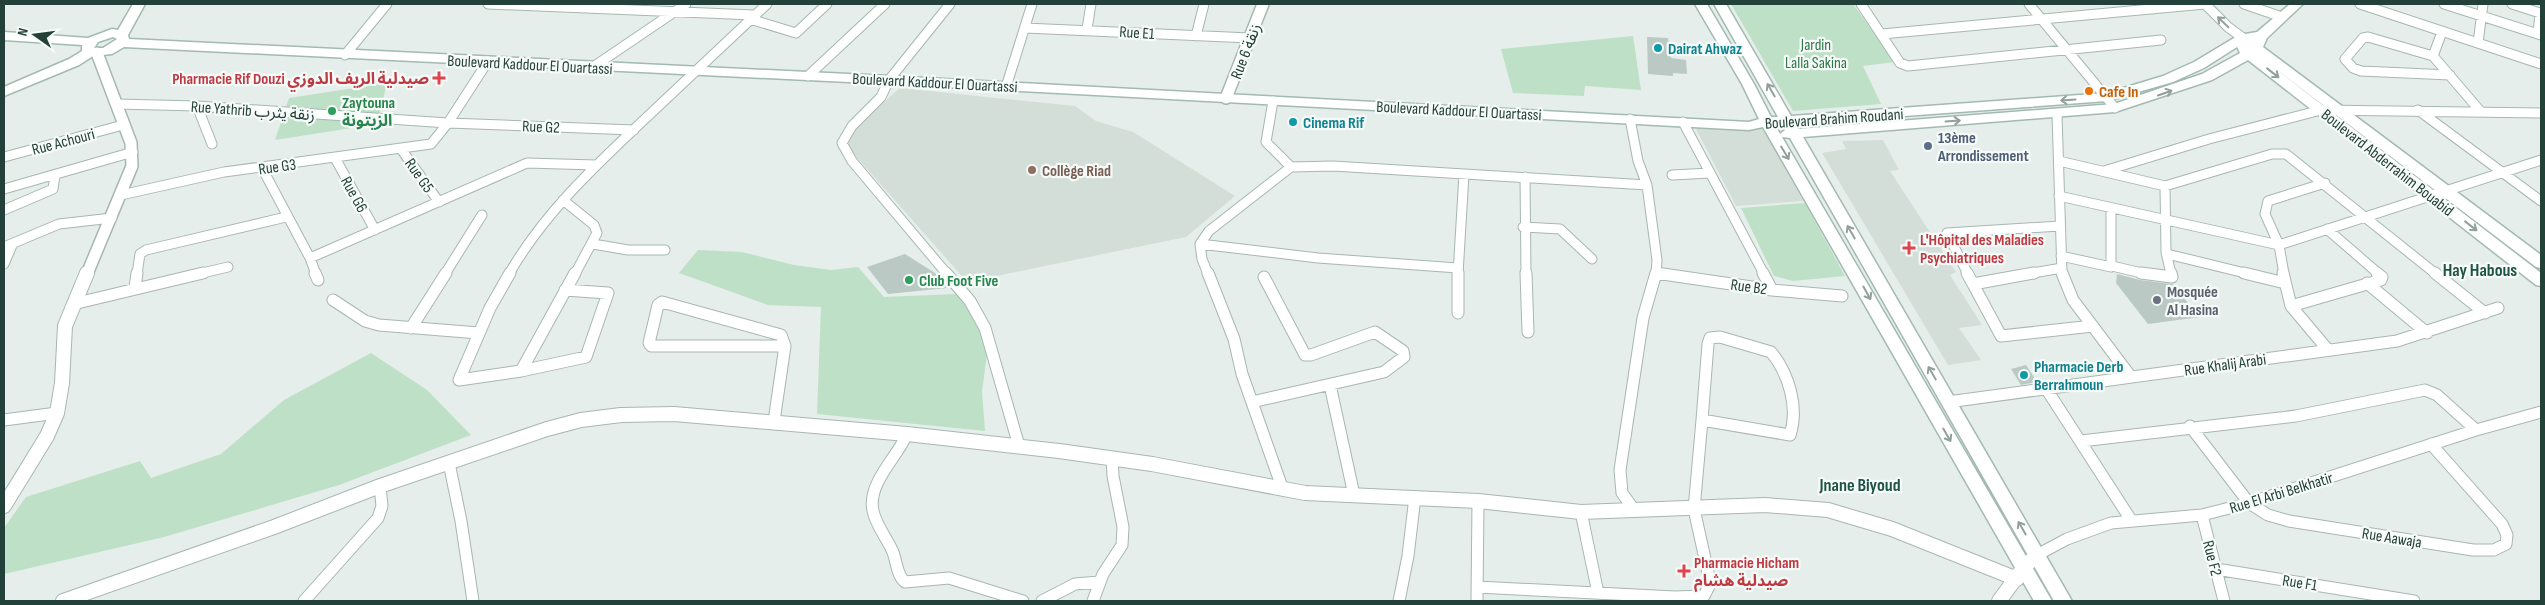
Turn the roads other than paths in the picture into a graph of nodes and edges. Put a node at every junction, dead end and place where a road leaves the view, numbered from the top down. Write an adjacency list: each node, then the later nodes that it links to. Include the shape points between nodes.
1 (388, 4): 48 (street)
2 (488, 4): 23 (street)
3 (686, 4): 27 (street)
4 (767, 4): 29 (street)
5 (827, 4): 29 (street, via 796,33)
6 (885, 4): 55 (street)
7 (950, 4): 56 (street)
8 (1032, 4): 32 (street)
9 (1092, 4): 33 (street)
10 (1204, 4): 39 (street)
11 (1263, 4): 40 (street, Rue 6 زنقة)
12 (1701, 4): 77 (main road)
13 (1720, 4): 78 (main road, one-way to 13)
14 (1861, 4): 36 (street)
15 (2028, 4): 31 (street)
16 (2205, 4): 24 (street); 43 (street, one-way to 16)
17 (2244, 4): 30 (street)
18 (2297, 4): 30 (main road, Boulevard Brahim Roudani)
19 (2360, 4): 34 (street)
20 (2444, 4): 28 (street)
21 (2483, 4): 28 (street)
22 (2512, 4): 37 (street, via 2540,13)
23 (541, 5): 25 (street)
24 (2177, 5): 31 (street)
25 (609, 6): 27 (street)
26 (136, 8): 35 (main road); 41 (main road)
27 (674, 11): 29 (street); 52 (street)
28 (2482, 16): 37 (street); 44 (street)
29 (752, 17): 53 (street)
30 (2282, 17): 45 (main road, Boulevard Brahim Roudani)
31 (2042, 19): 36 (street); 47 (street)
32 (1025, 28): 33 (street, Rue E1); 58 (street)
33 (1087, 29): 39 (street, Rue E1)
34 (2442, 32): 44 (street); 49 (street)
35 (106, 34): 41 (main road, Boulevard Kaddour El Ouartassi); 46 (main road)
36 (1882, 34): 47 (street, via 1900,62 1908,66)
37 (2540, 35)
38 (4, 36): 46 (main road)
39 (1196, 36): 40 (street, Rue E1)
40 (1250, 38): 60 (street, Rue 6 زنقة)
41 (122, 39): 46 (main road, via 111,50); 48 (main road, Boulevard Kaddour El Ouartassi)
42 (2161, 40): 47 (street)
43 (2239, 40): 45 (main road, Boulevard Abderrahim Bouabid); 45 (main road, Boulevard Brahim Roudani); 62 (main road, Boulevard Brahim Roudani, via 2199,65)
44 (2478, 44): 51 (street)
45 (2255, 46): 62 (main road, Boulevard Brahim Roudani, one-way to 45, via 2176,89 2207,76); 65 (main road, Boulevard Abderrahim Bouabid); 66 (main road, Boulevard Abderrahim Bouabid, one-way to 66)
46 (91, 48): 57 (main road); 59 (main road, via 74,62); 63 (street)
47 (2066, 49): 62 (street)
48 (345, 55): 50 (main road, Boulevard Kaddour El Ouartassi)
49 (2434, 56): 54 (street); 54 (street, via 2368,37 2363,38 2345,60 2361,71)
50 (488, 62): 52 (main road, Boulevard Kaddour El Ouartassi); 74 (street)
51 (2541, 64)
52 (593, 67): 53 (main road, Boulevard Kaddour El Ouartassi)
53 (695, 72): 55 (main road, Boulevard Kaddour El Ouartassi); 79 (street)
54 (2450, 75): 68 (street)
55 (808, 76): 56 (main road, Boulevard Kaddour El Ouartassi)
56 (889, 80): 58 (main road, Boulevard Kaddour El Ouartassi); 174 (street, via 884,93 847,131 843,149 970,302 986,328)
57 (4, 84)
58 (1006, 87): 60 (main road, Boulevard Kaddour El Ouartassi)
59 (4, 92)
60 (1226, 98): 61 (main road, Boulevard Kaddour El Ouartassi)
61 (1273, 100): 71 (main road, Boulevard Kaddour El Ouartassi); 88 (street, via 1266,142)
62 (2111, 103): 70 (main road, Boulevard Brahim Roudani); 72 (main road, Boulevard Brahim Roudani, one-way to 72)
63 (117, 104): 64 (street, Rue Yathrib زنقة يثرب); 75 (street)
64 (197, 106): 74 (street, Rue Yathrib زنقة يثرب); 80 (street)
65 (2339, 108): 66 (street); 67 (street); 101 (main road, Boulevard Abderrahim Bouabid)
66 (2321, 110): 90 (street); 104 (main road, Boulevard Abderrahim Bouabid)
67 (2418, 110): 68 (street); 91 (street)
68 (2481, 112): 69 (street)
69 (2541, 113)
70 (2057, 114): 72 (main road, Boulevard Brahim Roudani, one-way to 70); 86 (street)
71 (1630, 119): 73 (main road, Boulevard Kaddour El Ouartassi); 98 (street, via 1638,161)
72 (1896, 120): 78 (main road, Boulevard Brahim Roudani)
73 (1683, 122): 76 (main road, Boulevard Kaddour El Ouartassi); 92 (street)
74 (448, 123): 79 (street, Rue G2); 81 (street, Rue G3, via 433,142)
75 (123, 124): 82 (street); 83 (street, Rue Achouri)
76 (1749, 126): 77 (main road, Boulevard Brahim Roudani)
77 (1770, 128): 78 (main road, Boulevard Brahim Roudani); 191 (main road, one-way to 191, via 1854,268)
78 (1792, 128): 163 (main road, one-way to 78)
79 (634, 130): 87 (street)
80 (212, 144)
81 (401, 149): 84 (street, Rue G3); 107 (street, Rue G5)
82 (133, 152): 94 (street); 102 (street, via 132,166)
83 (4, 157)
84 (335, 158): 89 (street, Rue G3); 118 (street, Rue G6)
85 (2541, 160): 91 (street)
86 (2059, 161): 90 (street); 103 (street)
87 (596, 165): 105 (street); 107 (street, via 527,163)
88 (1291, 167): 93 (street, via 1333,166); 120 (street, via 1209,230)
89 (262, 168): 102 (street, Rue G3, via 224,172); 111 (street)
90 (2103, 172): 99 (street)
91 (2503, 172): 101 (street); 106 (street)
92 (1710, 173): 95 (street); 143 (street)
93 (1464, 174): 96 (street); 132 (street)
94 (55, 175): 100 (street); 109 (street, via 53,189)
95 (1672, 175)
96 (1525, 177): 98 (street); 115 (street)
97 (2325, 183): 99 (street, via 2291,156 2278,153); 112 (street); 122 (street, via 2268,201 2265,214)
98 (1648, 185): 134 (street)
99 (2165, 186): 114 (street)
100 (4, 189)
101 (2446, 190): 104 (street); 128 (main road, Boulevard Abderrahim Bouabid)
102 (121, 195): 113 (street)
103 (2059, 196): 108 (street); 116 (street)
104 (2432, 196): 112 (street); 137 (main road, Boulevard Abderrahim Bouabid, one-way to 137)
105 (563, 200): 119 (street, via 597,229); 154 (street, via 522,252)
106 (2541, 201)
107 (439, 202): 118 (street)
108 (2111, 208): 114 (street); 130 (street)
109 (4, 210)
110 (482, 215): 152 (street)
111 (286, 217): 126 (street); 141 (street, via 146,250 140,254)
112 (2367, 217): 117 (street); 150 (street)
113 (112, 218): 121 (street, via 59,224); 146 (street)
114 (2164, 220): 122 (street); 124 (street)
115 (1524, 226): 127 (street, via 1560,229); 153 (street)
116 (2060, 226): 125 (street); 140 (street, via 1947,233)
117 (2327, 229): 122 (street); 139 (street, via 2381,274 2381,280)
118 (375, 230): 126 (street)
119 (593, 244): 123 (street, via 628,250); 142 (street)
120 (1200, 244): 132 (street, via 1318,258); 162 (street, via 1202,259 1234,339)
121 (8, 245): 129 (street)
122 (2279, 245): 138 (street)
123 (665, 250)
124 (2167, 254): 130 (street, via 2172,276 2149,275); 138 (street)
125 (2061, 256): 130 (street); 133 (street)
126 (310, 258): 136 (street)
127 (1592, 259)
128 (2541, 263)
129 (4, 264)
130 (2112, 266)
131 (228, 267): 141 (street)
132 (1458, 268): 149 (street)
133 (2062, 268): 140 (street); 151 (street, via 2066,286)
134 (1656, 273): 143 (street, Rue B2); 185 (street, via 1645,306 1620,470 1622,493)
135 (1264, 277): 160 (street, via 1305,355 1375,332 1403,350 1404,357 1384,372)
136 (318, 280)
137 (2541, 281)
138 (2285, 283): 147 (street)
139 (2367, 283): 147 (street); 155 (street)
140 (1973, 284): 151 (street, via 2001,336)
141 (135, 288): 146 (street)
142 (564, 290): 158 (street); 158 (street, via 608,293 587,356)
143 (1772, 290): 144 (street, Rue B2)
144 (1842, 296)
145 (332, 300): 152 (street, via 365,321)
146 (73, 304): 165 (street, via 65,326)
147 (2291, 306): 157 (street)
148 (2498, 308): 150 (street, Rue Khalij Arabi)
149 (1458, 313)
150 (2485, 313): 155 (street, Rue Khalij Arabi)
151 (2093, 326): 159 (street)
152 (411, 328): 154 (street)
153 (1528, 332)
154 (479, 333): 158 (street, via 459,380)
155 (2428, 333): 157 (street, Rue Khalij Arabi, via 2397,341)
156 (785, 346): 156 (street, via 651,346 649,343 658,305 662,302 779,334); 168 (street)
157 (2328, 350): 159 (street, Rue Khalij Arabi)
158 (521, 371)
159 (2131, 377): 161 (street, Rue Khalij Arabi)
160 (1330, 385): 162 (street); 179 (street)
161 (2047, 390): 163 (street, Rue Khalij Arabi); 172 (street)
162 (1252, 402): 178 (street)
163 (1948, 402): 189 (main road, one-way to 163)
164 (2541, 412): 170 (street, Rue El Arbi Belkhatir)
165 (57, 413): 166 (street); 183 (street)
166 (4, 420)
167 (1701, 420): 167 (street, via 1790,435 1791,394 1776,357 1771,352 1726,338 1710,338); 184 (street)
168 (774, 421): 171 (street); 176 (street, via 674,414 581,420)
169 (2190, 426): 170 (street, via 2296,416 2425,390 2437,395); 172 (street); 182 (street, Rue Aawaja)
170 (2476, 430): 173 (street, Rue El Arbi Belkhatir)
171 (907, 434): 174 (street); 199 (street, via 876,489 871,508 895,556 900,578 905,582 960,580)
172 (2081, 441): 188 (street)
173 (2431, 444): 182 (street, Rue El Arbi Belkhatir); 182 (street, Rue Aawaja, via 2502,524 2507,535 2506,544 2500,549 2473,550 2289,521 2268,515)
174 (1019, 446): 175 (street)
175 (1112, 458): 178 (street); 192 (street, via 1123,528 1122,545)
176 (449, 463): 177 (street); 198 (street, via 462,521)
177 (380, 486): 196 (street); 197 (street, via 382,506 378,518)
178 (1283, 490): 179 (street)
179 (1354, 495): 180 (street)
180 (1415, 497): 181 (street); 202 (street)
181 (1478, 501): 186 (street); 193 (street)
182 (2249, 503): 187 (street, Rue El Arbi Belkhatir)
183 (4, 506)
184 (1694, 509): 185 (street); 191 (street, via 1765,506 1841,513); 194 (street, via 1709,577 1704,596)
185 (1635, 511): 186 (street)
186 (1581, 512): 194 (street)
187 (2202, 515): 188 (street, Rue El Arbi Belkhatir); 190 (street, Rue F2)
188 (2131, 520): 189 (street, Rue El Arbi Belkhatir, via 2087,530)
189 (2038, 555): 191 (street, Rue El Arbi Belkhatir); 206 (main road)
190 (2216, 568): 195 (street, Rue F1); 207 (street, Rue F2)
191 (2020, 573): 204 (street, Rue El Arbi Belkhatir); 205 (main road)
192 (1099, 582): 200 (street, via 1075,584); 201 (street)
193 (1477, 587): 194 (street); 203 (street)
194 (1598, 593)
195 (2364, 597): 208 (street, Rue F1)
196 (63, 601)
197 (304, 601)
198 (473, 601)
199 (1023, 601)
200 (1042, 601)
201 (1093, 601)
202 (1399, 601)
203 (1477, 601)
204 (1999, 601)
205 (2043, 601)
206 (2064, 601)
207 (2224, 601)
208 (2414, 601)

